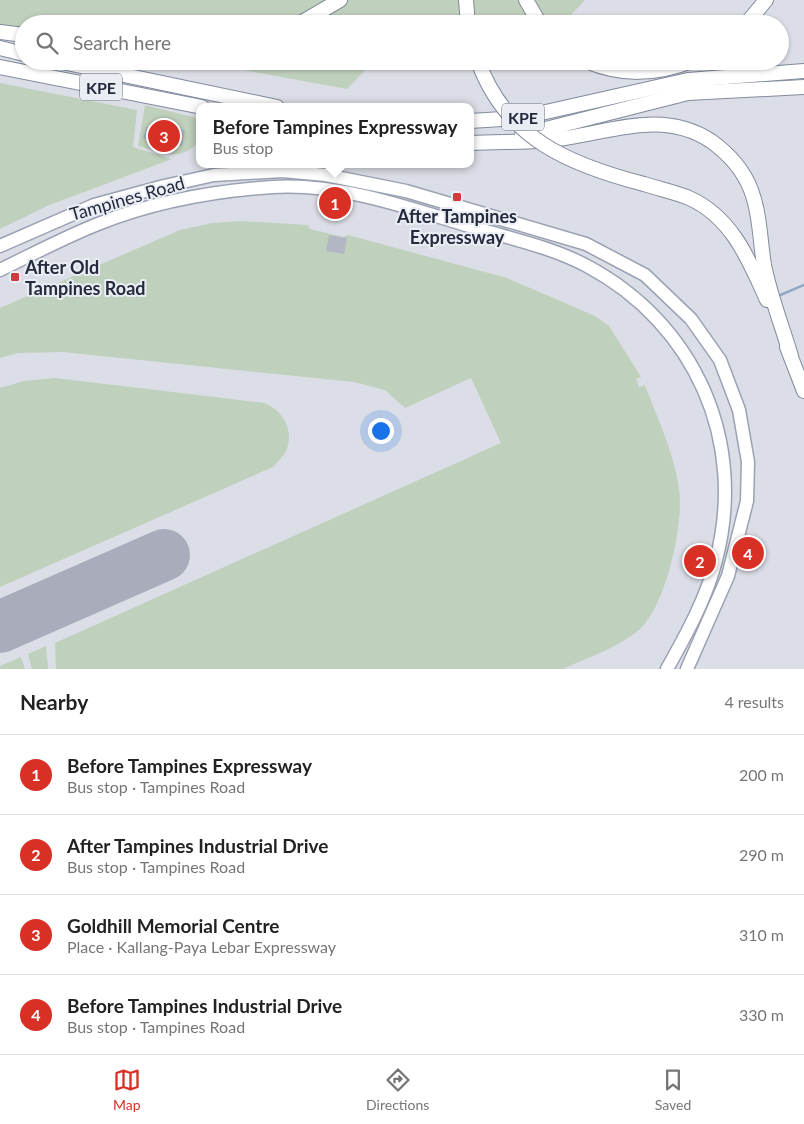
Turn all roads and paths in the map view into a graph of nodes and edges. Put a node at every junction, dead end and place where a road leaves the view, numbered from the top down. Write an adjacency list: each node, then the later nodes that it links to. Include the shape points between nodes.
1 (340, 0): 5 (highway)
2 (466, 0): 6 (highway)
3 (526, 0): 7 (highway)
4 (766, 0): 8 (highway)
5 (314, 15)
6 (467, 15)
7 (535, 15)
8 (755, 15)
9 (0, 32): 10 (highway)
10 (15, 34)
11 (0, 48): 12 (highway)
12 (15, 52)
13 (0, 67): 15 (highway, KPE)
14 (15, 70): 24 (highway, KPE)
15 (15, 70)
16 (100, 70): 23 (highway, KPE)
17 (482, 70): 32 (highway, bridge, via 507,113 543,146 582,165 690,199 713,213 732,232 749,259)
18 (611, 70): 19 (highway, via 648,73)
19 (664, 70)
20 (804, 71): 22 (highway, via 688,80)
21 (804, 87): 22 (highway, via 688,93)
22 (626, 101): 25 (highway, KPE, via 519,118); 26 (highway)
23 (258, 103)
24 (196, 106)
25 (474, 121)
26 (497, 141): 27 (highway, KPE); 32 (highway, via 549,140 657,123 701,134 723,150 738,166 751,190 765,267)
27 (474, 143)
28 (66, 215): 29 (main road, via 68,224); 30 (main road, Tampines Road); 35 (main road, Tampines Road, via 122,197 214,176 282,171 326,175 406,191 586,244 645,275 691,319 720,360 739,410 748,462 747,501 728,576)
29 (82, 230): 31 (main road, Tampines Road); 34 (main road, Tampines Road, via 125,214 197,196 277,187 339,191 411,208 551,251 586,265 630,293 667,329 693,366 713,411 724,459 727,496 716,563)
30 (0, 246)
31 (0, 270)
32 (791, 356): 33 (highway)
33 (804, 391)
34 (667, 669)
35 (687, 669)

